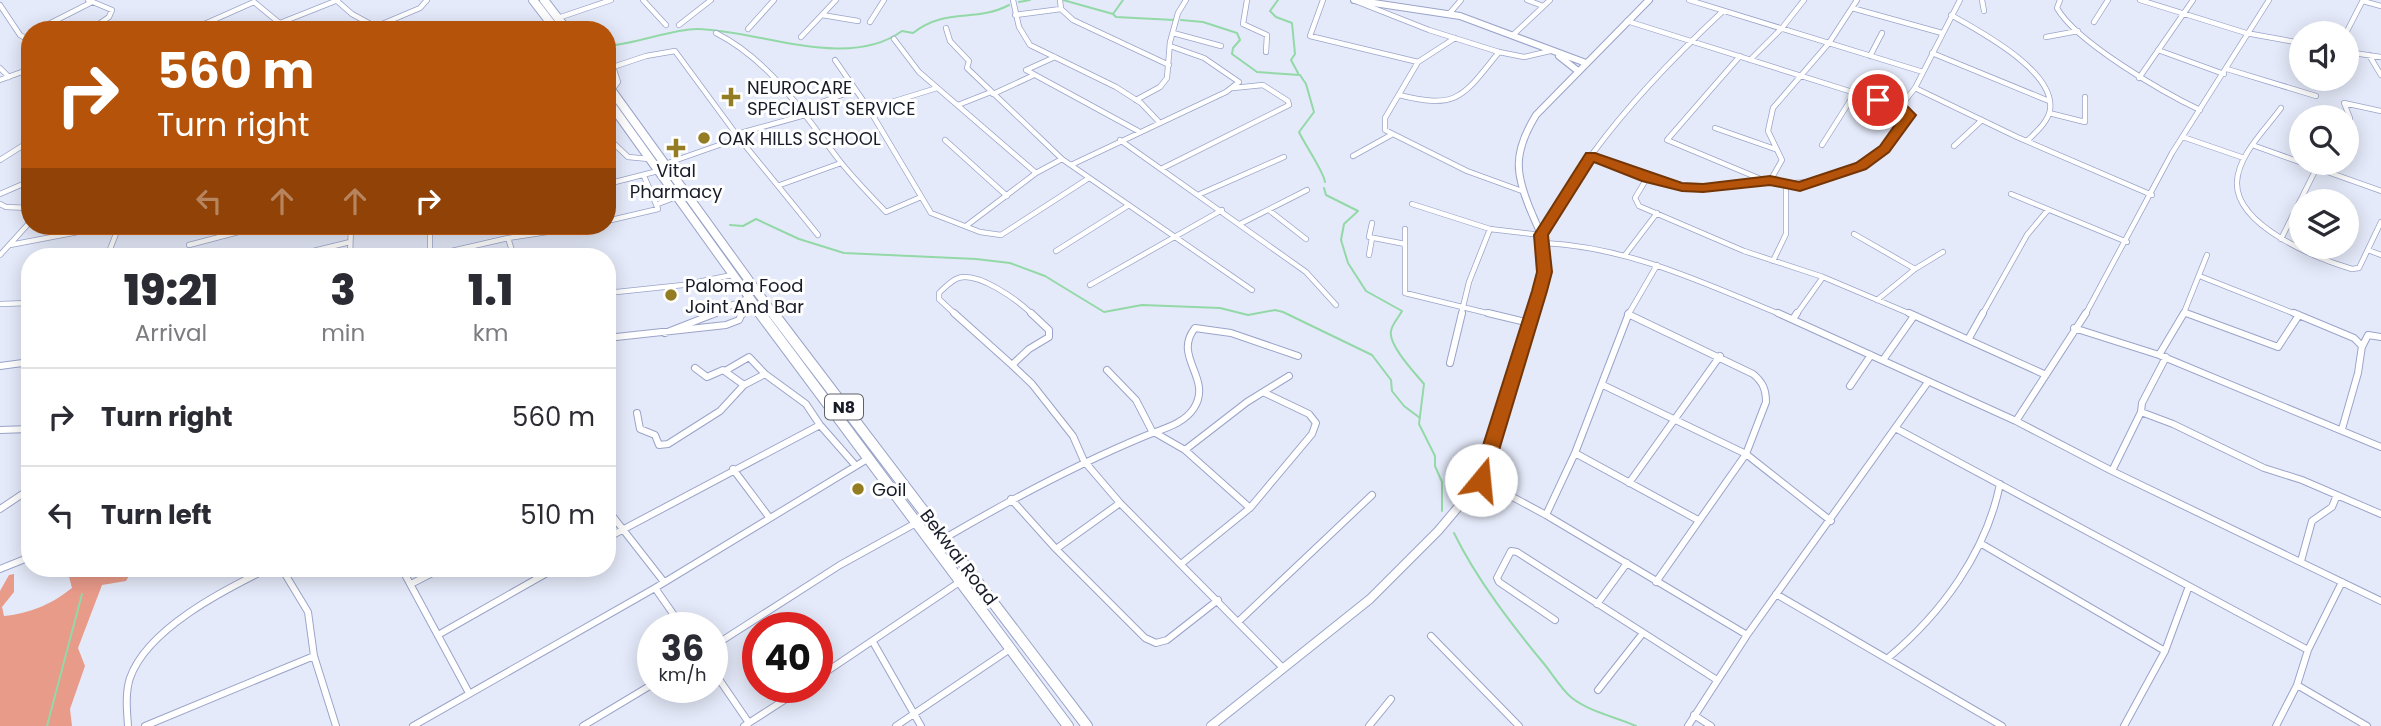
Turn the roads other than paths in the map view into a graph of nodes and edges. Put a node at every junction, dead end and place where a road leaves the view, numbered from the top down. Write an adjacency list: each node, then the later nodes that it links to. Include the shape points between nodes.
1 (337, 0): 52 (street); 53 (street)
2 (427, 0): 54 (street, via 420,8)
3 (533, 0): 55 (highway)
4 (544, 0): 56 (highway)
5 (611, 0): 57 (street)
6 (642, 0): 63 (street)
7 (710, 0): 64 (street)
8 (774, 0): 66 (street)
9 (836, 0): 45 (street)
10 (884, 0): 61 (street)
11 (1013, 0): 46 (street)
12 (1060, 0): 40 (street)
13 (1186, 0): 70 (street)
14 (1247, 0): 86 (street, via 1243,24 1267,35)
15 (1323, 0): 98 (street, via 1310,36)
16 (1355, 0): 35 (street); 78 (street)
17 (1461, 0): 44 (street)
18 (1527, 0): 37 (street)
19 (1550, 0): 37 (street)
20 (1649, 0): 59 (street)
21 (1689, 0): 41 (street)
22 (1791, 0): 34 (street)
23 (1857, 0): 39 (street)
24 (1960, 0): 47 (street)
25 (1982, 0): 42 (street)
26 (2060, 0): 68 (street, via 2059,13)
27 (2108, 0): 62 (street)
28 (2140, 0): 43 (street)
29 (2193, 0): 43 (street)
30 (2269, 0): 73 (street)
31 (2363, 0): 38 (street); 60 (street)
32 (90, 1): 48 (street); 49 (street, via 112,13)
33 (253, 1): 50 (street); 51 (street)
34 (1803, 2): 67 (street)
35 (1398, 3): 44 (street)
36 (0, 5): 74 (street)
37 (1543, 6): 75 (street)
38 (2381, 6)
39 (1852, 8): 72 (street); 82 (street)
40 (1061, 9): 46 (street); 100 (street, via 1090,30)
41 (1723, 10): 67 (street); 80 (street)
42 (1984, 11)
43 (2183, 13): 73 (street); 85 (street)
44 (1449, 14): 75 (street)
45 (822, 15): 58 (street); 76 (street)
46 (1014, 15): 94 (street, via 1027,42)
47 (1951, 15): 72 (street); 123 (street, via 2033,69)
48 (53, 21)
49 (102, 21)
50 (208, 21)
51 (278, 21)
52 (285, 21)
53 (365, 21)
54 (388, 21)
55 (554, 21)
56 (556, 21)
57 (569, 21)
58 (858, 21)
59 (1627, 21): 80 (street); 99 (street)
60 (2352, 21)
61 (870, 22)
62 (2094, 22)
63 (666, 25)
64 (679, 25)
65 (946, 28): 117 (street, via 950,41 969,61 967,68)
66 (748, 29)
67 (1782, 29): 82 (street); 97 (street)
68 (2078, 31): 77 (street); 111 (street)
69 (716, 33): 130 (street, via 744,48)
70 (1173, 33): 83 (street); 84 (street)
71 (1882, 33): 93 (street)
72 (1942, 33): 89 (street)
73 (2246, 33): 81 (street); 106 (street)
74 (21, 34)
75 (1513, 35): 88 (street)
76 (801, 37)
77 (2046, 37)
78 (1455, 38): 87 (street); 98 (street)
79 (894, 39): 113 (street)
80 (1690, 41): 92 (street); 153 (street, via 1616,121)
81 (2289, 41)
82 (1829, 43): 93 (street); 109 (street)
83 (1170, 46): 100 (street); 114 (street, via 1204,58 1236,78 1239,82)
84 (1221, 46)
85 (2158, 50): 106 (street); 111 (street)
86 (1266, 52)
87 (1499, 52): 88 (street, via 1524,57); 119 (street, via 1455,101 1439,103)
88 (1553, 53): 99 (street); 103 (street)
89 (1932, 53): 105 (street); 123 (street)
90 (2359, 54): 91 (street)
91 (2369, 55): 95 (street); 107 (street)
92 (1740, 56): 97 (street); 170 (street, via 1667,140)
93 (1870, 56): 105 (street)
94 (1055, 57): 108 (street, via 1025,69); 122 (street)
95 (2381, 57)
96 (835, 60): 116 (street)
97 (1750, 60): 109 (street)
98 (1418, 62): 119 (street)
99 (1586, 63): 103 (street)
100 (1169, 65): 122 (street, via 1163,84)
101 (616, 66): 141 (street, via 675,51)
102 (0, 68): 110 (street)
103 (1578, 71): 176 (street, via 1528,125 1517,171)
104 (21, 72): 110 (street)
105 (1923, 72): 115 (street)
106 (2225, 72): 120 (street); 132 (street)
107 (2381, 75)
108 (1031, 76): 117 (street); 139 (street)
109 (1801, 76): 118 (street); 151 (street, via 1769,118 1767,134)
110 (9, 77): 112 (street)
111 (2139, 78): 132 (street)
112 (0, 80)
113 (937, 88): 124 (street); 131 (street)
114 (1233, 88): 137 (street); 163 (street, via 1263,85 1289,105)
115 (1915, 88): 127 (street); 136 (street)
116 (856, 90): 130 (street); 131 (street)
117 (992, 93): 124 (street); 158 (street)
118 (1855, 93): 127 (street); 146 (street)
119 (1399, 95): 140 (street, via 1385,118 1385,130)
120 (2316, 96)
121 (2085, 97): 134 (street, via 2085,122)
122 (1136, 100): 137 (street)
123 (2050, 101): 134 (street)
124 (958, 105): 164 (street)
125 (2359, 106): 133 (street)
126 (616, 107): 162 (highway, Bekwai Road / N8)
127 (1900, 107): 174 (street, via 1909,116 1872,160 1813,183)
128 (2281, 108): 149 (street)
129 (616, 109): 157 (highway, Bekwai Road / N8)
130 (802, 109): 135 (street)
131 (869, 109): 184 (street)
132 (2200, 110): 142 (street)
133 (2381, 111)
134 (2049, 113): 145 (street)
135 (805, 115): 141 (street); 160 (street)
136 (1982, 120): 145 (street); 148 (street)
137 (1159, 122): 139 (street)
138 (1715, 128): 151 (street)
139 (1138, 131): 144 (street)
140 (1391, 135): 152 (street); 176 (street)
141 (738, 136): 162 (street); 173 (street)
142 (2183, 137): 156 (street); 181 (street)
143 (946, 140): 182 (street)
144 (1119, 140): 161 (street); 163 (street)
145 (2026, 141): 181 (street)
146 (1822, 145)
147 (616, 146): 157 (street, via 628,157)
148 (1954, 146)
149 (2255, 146): 154 (street); 156 (street)
150 (21, 147): 159 (street)
151 (1775, 149): 170 (street, via 1782,160)
152 (1353, 156)
153 (1591, 156): 169 (street); 212 (street)
154 (2289, 156)
155 (1284, 157): 179 (street)
156 (2244, 158): 213 (street, via 2238,197)
157 (649, 159): 162 (highway, Bekwai Road / N8)
158 (1062, 159): 161 (street); 164 (street)
159 (0, 160)
160 (841, 163): 173 (street); 184 (street, via 886,212)
161 (1071, 165): 168 (street)
162 (662, 168): 167 (street); 183 (highway, Bekwai Road / N8); 320 (highway, Bekwai Road / N8)
163 (1163, 168): 179 (street)
164 (1036, 173): 182 (street)
165 (2313, 175): 213 (street)
166 (2342, 175): 177 (street)
167 (644, 176): 171 (street); 186 (street)
168 (1089, 178): 188 (street); 198 (street, via 1004,235 980,233)
169 (1647, 178): 170 (street, via 1692,188); 193 (street, via 1635,201)
170 (1768, 181): 174 (street)
171 (616, 182)
172 (21, 185): 178 (street)
173 (780, 185): 202 (street)
174 (1786, 186): 231 (street, via 1786,234)
175 (1307, 190): 191 (street)
176 (1522, 191): 212 (street)
177 (2381, 191)
178 (0, 194)
179 (1200, 194): 190 (street)
180 (2011, 194): 192 (street)
181 (2152, 195): 215 (street)
182 (1007, 196): 198 (street)
183 (676, 197): 186 (street); 234 (highway, Bekwai Road / N8)
184 (921, 197): 198 (street, via 932,213)
185 (0, 204): 189 (street)
186 (657, 204): 194 (street, via 652,212)
187 (1412, 204): 200 (street)
188 (1129, 205): 208 (street); 224 (street)
189 (21, 208)
190 (1222, 210): 196 (street); 208 (street)
191 (1270, 211): 196 (street); 211 (street)
192 (2047, 211): 215 (street); 257 (street, via 2027,235)
193 (1657, 213): 228 (street); 231 (street)
194 (616, 219)
195 (2381, 222): 223 (street)
196 (1240, 223): 245 (street, via 1306,272)
197 (1372, 223): 209 (street, via 1368,236)
198 (966, 226)
199 (1405, 229): 217 (street)
200 (1490, 229): 212 (street); 246 (street)
201 (21, 232): 216 (street)
202 (818, 234)
203 (1854, 234): 233 (street)
204 (60, 235): 216 (street)
205 (216, 235): 218 (street)
206 (350, 235): 214 (street)
207 (532, 235): 210 (street)
208 (1173, 236): 237 (street); 238 (street)
209 (1372, 238): 217 (street); 226 (street)
210 (508, 239): 221 (street); 222 (street)
211 (1306, 239)
212 (1543, 239): 228 (street); 252 (street, via 1545,272)
213 (2281, 239): 223 (street, via 2352,269 2359,268)
214 (350, 242): 219 (street); 220 (street)
215 (2127, 242): 253 (street)
216 (10, 244): 227 (street)
217 (1405, 244): 246 (street, via 1405,293)
218 (189, 245)
219 (326, 248)
220 (350, 248)
221 (469, 248)
222 (511, 248)
223 (2368, 250): 230 (street)
224 (1056, 251)
225 (1943, 252): 233 (street)
226 (1369, 254)
227 (0, 255)
228 (1625, 255): 232 (street)
229 (2207, 255): 236 (street)
230 (2381, 255)
231 (1773, 261): 235 (street)
232 (1657, 265): 248 (street); 251 (street)
233 (1915, 268): 241 (street)
234 (732, 275): 239 (street); 240 (highway, Bekwai Road / N8)
235 (1823, 277): 241 (street); 251 (street)
236 (2202, 277): 247 (street); 249 (street)
237 (1090, 285)
238 (1252, 290)
239 (616, 292)
240 (749, 297): 244 (street); 280 (highway, Bekwai Road / N8)
241 (1877, 300): 250 (street)
242 (21, 303): 243 (street)
243 (0, 304)
244 (733, 304): 254 (street); 254 (street, via 743,314 739,320)
245 (1336, 305)
246 (1462, 307): 252 (street); 266 (street)
247 (2186, 313): 249 (street, via 2278,347); 260 (street)
248 (1628, 314): 262 (street); 277 (street)
249 (2299, 315): 258 (street, via 2354,338)
250 (1914, 316): 257 (street); 264 (street)
251 (1793, 319): 259 (street)
252 (1530, 323): 301 (street)
253 (2074, 328): 260 (street); 273 (street)
254 (663, 334): 255 (street)
255 (616, 337)
256 (2381, 337): 258 (street, via 2368,335)
257 (1969, 338): 273 (street)
258 (2362, 347): 289 (street)
259 (1871, 355): 264 (street); 278 (street)
260 (2159, 355): 263 (street)
261 (1298, 356): 291 (street, via 1195,328 1185,347 1200,380 1199,400 1182,421)
262 (1720, 356): 284 (street); 295 (street, via 1754,374 1764,385 1766,401)
263 (2166, 358): 282 (street); 289 (street)
264 (1883, 360): 275 (street)
265 (21, 363): 267 (street)
266 (1450, 363)
267 (0, 366)
268 (1011, 366): 268 (street, via 939,299 939,293 955,279 969,278 1005,290 1049,330 1049,337); 297 (street, via 1063,422)
269 (695, 368): 271 (street, via 706,377)
270 (1107, 370): 291 (street, via 1136,400)
271 (725, 371): 272 (street, via 749,357); 276 (street)
272 (765, 374): 276 (street); 281 (street)
273 (2046, 374): 285 (street)
274 (1289, 376): 279 (street)
275 (1928, 382): 285 (street); 288 (street)
276 (744, 385): 283 (street, via 720,411 663,445 638,427)
277 (1603, 386): 284 (street); 294 (street)
278 (1850, 386)
279 (1265, 393): 293 (street, via 1246,402); 309 (street, via 1310,414 1316,423 1301,449)
280 (824, 396): 281 (street); 296 (highway, Bekwai Road / N8)
281 (806, 404): 286 (street)
282 (2141, 412): 300 (street); 306 (street, via 2264,468)
283 (636, 413)
284 (1674, 420): 295 (street); 302 (street)
285 (2016, 421): 300 (street)
286 (820, 425): 298 (street); 299 (street)
287 (21, 429): 290 (street)
288 (1897, 429): 303 (street); 316 (street)
289 (2342, 429): 292 (street)
290 (0, 430)
291 (1152, 431): 293 (street); 297 (street)
292 (2381, 447)
293 (1185, 450): 309 (street)
294 (1575, 453): 302 (street); 312 (street)
295 (1745, 454): 315 (street); 316 (street)
296 (870, 458): 298 (street); 317 (highway, Bekwai Road / N8)
297 (1084, 461): 307 (street); 308 (street)
298 (856, 466): 313 (street)
299 (733, 469): 313 (street); 318 (street)
300 (2112, 471): 324 (street)
301 (1481, 480): 312 (street); 359 (street, via 1392,578)
302 (1629, 483): 315 (street)
303 (2000, 484): 321 (street, via 1994,514); 338 (street)
304 (21, 495): 310 (street)
305 (1372, 495): 346 (street)
306 (2337, 495): 311 (street); 324 (street, via 2332,507 2312,521)
307 (1011, 499): 320 (street); 322 (street)
308 (1121, 503): 322 (street); 326 (street)
309 (1250, 508): 326 (street)
310 (0, 509)
311 (2381, 514)
312 (1546, 515): 325 (street)
313 (769, 517): 334 (street)
314 (616, 520): 318 (street)
315 (1698, 520): 335 (street)
316 (1831, 521): 340 (street)
317 (918, 522): 333 (highway, Bekwai Road / N8); 351 (street)
318 (624, 529): 319 (street); 334 (street)
319 (616, 533)
320 (945, 538): 379 (highway, Bekwai Road / N8)
321 (1980, 543): 354 (street); 357 (street, via 1924,626)
322 (1056, 549): 341 (street, via 1133,628 1156,643 1167,640)
323 (21, 560): 327 (street)
324 (2301, 561): 336 (street)
325 (1627, 563): 335 (street); 343 (street)
326 (1181, 564): 341 (street)
327 (0, 568)
328 (253, 577): 371 (street, via 203,605 143,654 130,676)
329 (287, 577): 356 (street, via 308,611)
330 (407, 577): 337 (street)
331 (425, 577): 337 (street)
332 (540, 577): 348 (street)
333 (961, 581): 352 (street); 353 (highway, Bekwai Road / N8)
334 (664, 582): 339 (street)
335 (1656, 582): 349 (street)
336 (2342, 582): 342 (street); 355 (street)
337 (411, 584): 348 (street)
338 (2189, 586): 354 (street); 355 (street)
339 (655, 588): 344 (street); 363 (street)
340 (1776, 594): 349 (street); 357 (street)
341 (1218, 600): 346 (street)
342 (2381, 601)
343 (1597, 604): 345 (street, via 1511,551 1499,582); 347 (street)
344 (672, 612)
345 (1555, 620)
346 (1239, 621): 359 (street)
347 (1643, 633): 360 (street); 362 (street)
348 (438, 635): 363 (street)
349 (1747, 635): 360 (street)
350 (1431, 636): 382 (street)
351 (728, 637)
352 (873, 642): 358 (street); 368 (street)
353 (1010, 649): 368 (street); 378 (highway, Bekwai Road / N8)
354 (2165, 650): 386 (street)
355 (2308, 650): 361 (street)
356 (314, 656): 372 (street); 373 (street)
357 (1888, 658): 385 (street)
358 (833, 668)
359 (1283, 668): 380 (street)
360 (1717, 680): 369 (street)
361 (2297, 685): 387 (street); 388 (street)
362 (1598, 690)
363 (469, 694): 374 (street)
364 (637, 694): 375 (street)
365 (728, 694): 370 (street)
366 (1391, 699): 381 (street)
367 (780, 703): 370 (street)
368 (913, 713): 376 (street); 377 (street)
369 (1694, 715): 383 (street); 384 (street)
370 (747, 724)
371 (128, 726)
372 (145, 726)
373 (336, 726)
374 (413, 726)
375 (583, 726)
376 (896, 726)
377 (921, 726)
378 (1068, 726)
379 (1087, 726)
380 (1211, 726)
381 (1368, 726)
382 (1519, 726)
383 (1688, 726)
384 (1711, 726)
385 (2002, 726)
386 (2124, 726)
387 (2276, 726)
388 (2367, 726)

